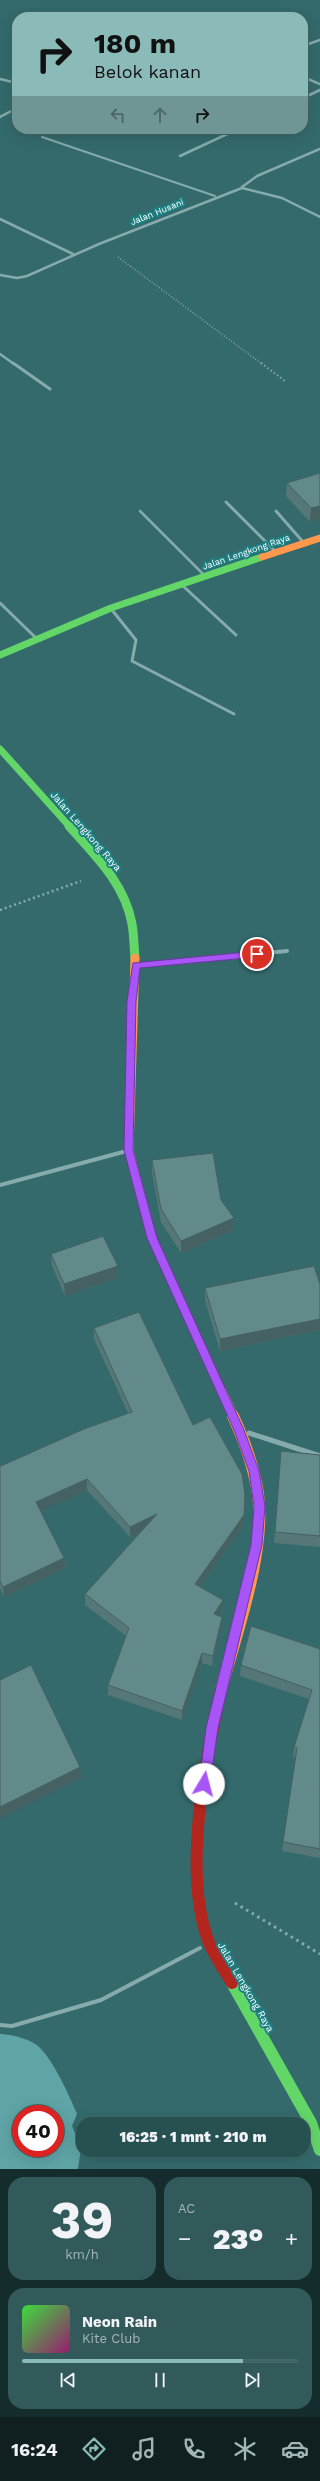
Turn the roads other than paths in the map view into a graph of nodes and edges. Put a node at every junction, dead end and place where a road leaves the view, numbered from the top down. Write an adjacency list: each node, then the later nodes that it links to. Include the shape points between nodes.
1 (320, 40): 2 (street)
2 (308, 44)
3 (0, 79): 5 (street)
4 (308, 79): 6 (street)
5 (12, 82)
6 (320, 84)
7 (320, 90): 8 (street)
8 (308, 96)
9 (12, 111): 10 (street)
10 (0, 117)
11 (227, 134): 14 (street)
12 (42, 137): 16 (lane)
13 (320, 149): 15 (street, via 257,176)
14 (180, 156)
15 (242, 188): 16 (street, Jalan Husani); 17 (street, Jalan Husani, via 275,194)
16 (215, 196): 19 (street, Jalan Husani)
17 (320, 217)
18 (0, 219): 19 (street)
19 (73, 254): 20 (street, Jalan Husani, via 21,278)
20 (0, 275)
21 (0, 354): 22 (street)
22 (50, 389)
23 (226, 502): 28 (street)
24 (140, 511): 29 (lane)
25 (276, 511): 27 (street)
26 (320, 538): 27 (street, Jalan Lengkong Raya)
27 (305, 543): 28 (street, Jalan Lengkong Raya)
28 (277, 552): 29 (street, Jalan Lengkong Raya)
29 (206, 577): 30 (street, Jalan Lengkong Raya)
30 (181, 585): 32 (street, Jalan Lengkong Raya); 33 (street)
31 (0, 603): 34 (street)
32 (111, 608): 34 (street, Jalan Lengkong Raya); 36 (street, via 136,640 132,661)
33 (236, 635)
34 (36, 639): 35 (street, Jalan Lengkong Raya)
35 (0, 655)
36 (234, 714)
37 (2, 754): 39 (street, Jalan Lengkong Raya, via 108,870 124,896 132,923)
38 (287, 951): 39 (street)
39 (136, 965): 40 (street, Jalan Lengkong Raya, via 132,1001)
40 (129, 1150): 41 (street); 42 (street, Jalan Lengkong Raya, via 152,1238)
41 (0, 1185)
42 (239, 1430): 43 (street); 44 (street, Jalan Lengkong Raya, via 254,1471 259,1506 257,1545 212,1728 202,1798 198,1882)
43 (320, 1456)
44 (209, 1944): 45 (lane, via 101,2000 12,2026); 46 (street, Jalan Lengkong Raya, via 311,2123)
45 (0, 2025)
46 (320, 2150)

